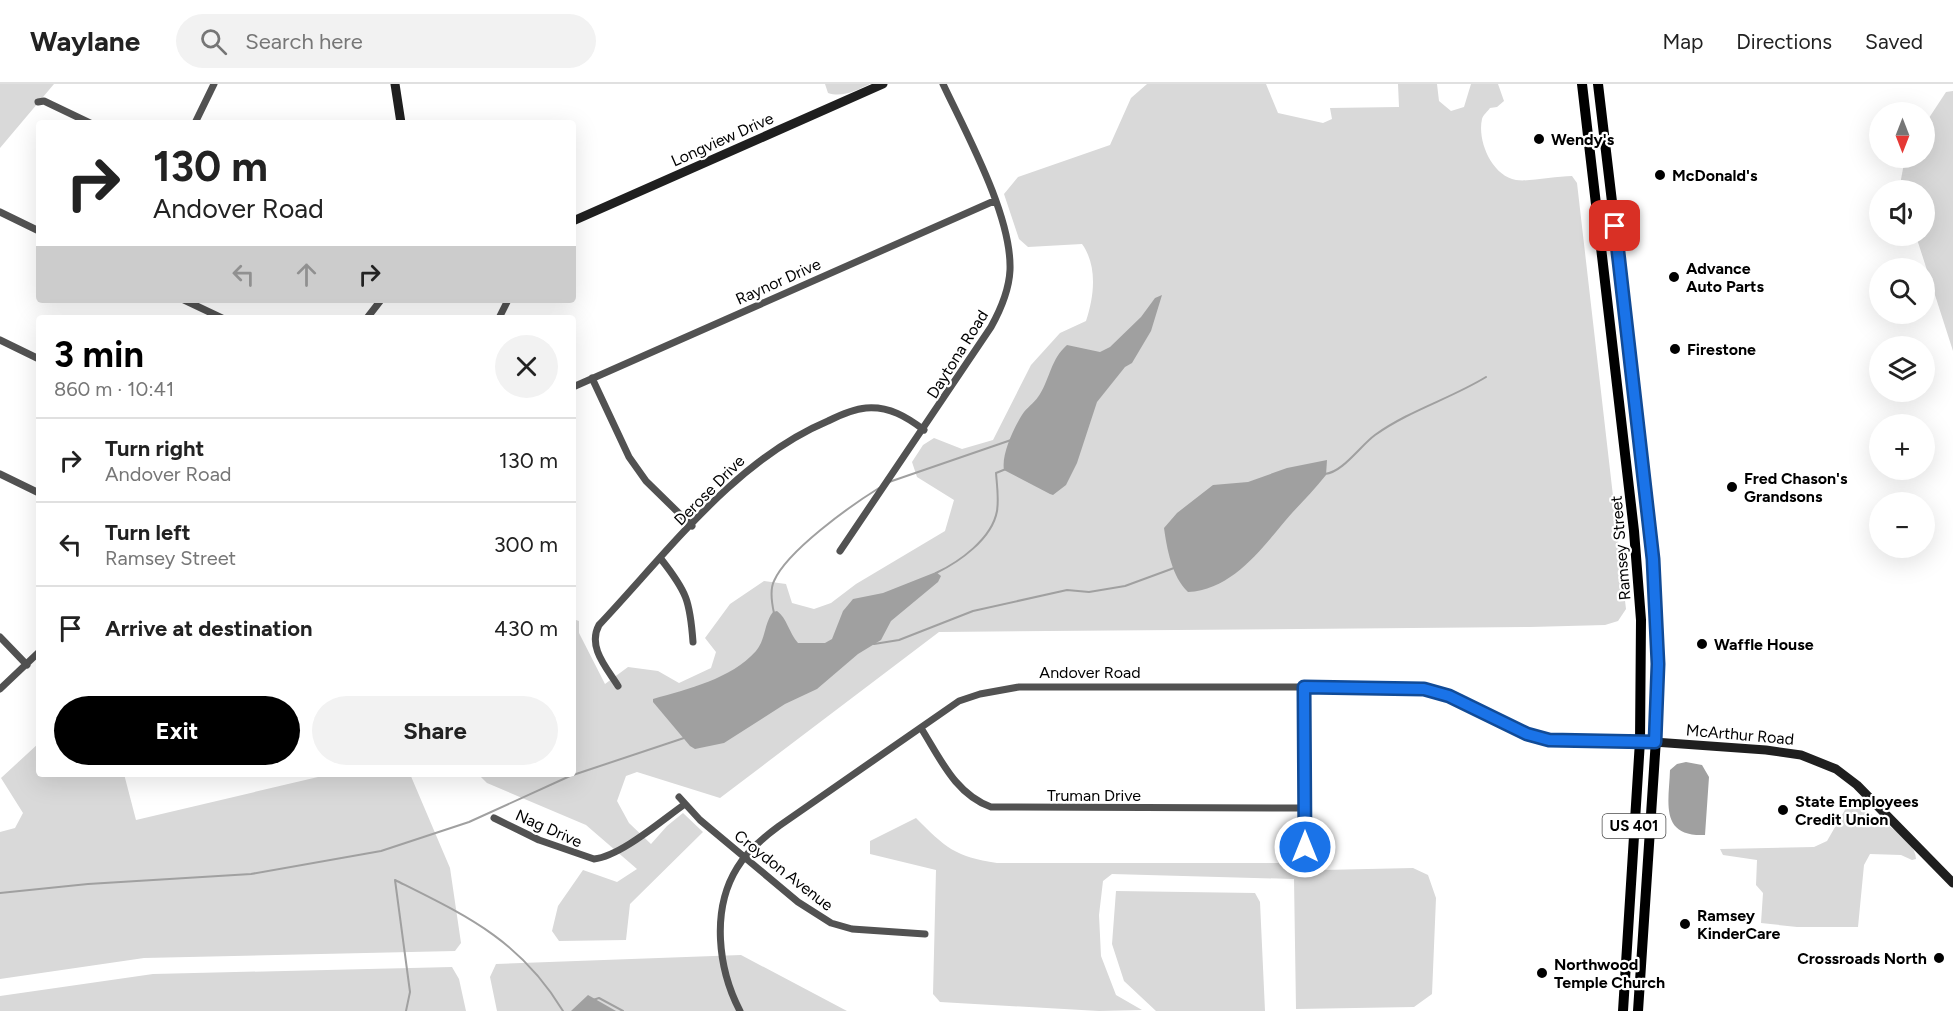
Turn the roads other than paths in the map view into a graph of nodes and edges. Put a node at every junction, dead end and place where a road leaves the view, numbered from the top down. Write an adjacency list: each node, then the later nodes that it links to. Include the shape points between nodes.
1 (214, 84): 9 (street)
2 (395, 84): 10 (street)
3 (883, 84): 16 (street, Longview Drive)
4 (943, 84): 14 (street, Daytona Road)
5 (1582, 84): 12 (main road, Ramsey Street / US 401)
6 (1598, 84): 11 (main road, Ramsey Street / US 401)
7 (38, 102): 8 (street, via 44,101)
8 (84, 120)
9 (196, 120)
10 (401, 120)
11 (1602, 121): 12 (main road); 13 (main road, Ramsey Street / US 401)
12 (1587, 131): 13 (main road); 27 (main road, Ramsey Street / US 401)
13 (1604, 135): 26 (main road, Ramsey Street / US 401)
14 (994, 201): 24 (street, Raynor Drive); 28 (street, Daytona Road, via 1009,253 1004,302)
15 (0, 212): 17 (street)
16 (576, 219)
17 (36, 230)
18 (190, 303): 20 (street)
19 (378, 303): 21 (street)
20 (214, 315)
21 (368, 315)
22 (0, 340): 23 (street)
23 (36, 358)
24 (592, 378): 25 (street, Raynor Drive); 31 (street, via 629,457 646,481)
25 (576, 386)
26 (1638, 421): 27 (main road); 43 (main road, Ramsey Street / US 401, via 1656,589)
27 (1622, 423): 42 (main road, Ramsey Street / US 401, via 1639,590)
28 (924, 430): 31 (street, Derose Drive, via 889,410 850,411 762,457); 32 (street, Daytona Road)
29 (0, 474): 30 (street)
30 (36, 492)
31 (692, 526): 33 (street, Derose Drive)
32 (840, 550)
33 (661, 559): 35 (street, via 689,601); 38 (street, Derose Drive, via 596,630 596,647)
34 (0, 637): 37 (street)
35 (693, 642)
36 (36, 655): 37 (street)
37 (27, 665): 40 (street)
38 (618, 686)
39 (1304, 687): 41 (street, Andover Road, via 1018,687 959,702); 42 (street, Andover Road, via 1424,689 1449,696 1543,738); 46 (street)
40 (0, 689)
41 (921, 728): 46 (street, Truman Drive, via 958,786 991,807); 48 (street, Andover Road, via 779,825)
42 (1640, 741): 43 (street, McArthur Road); 53 (main road, Ramsey Street / US 401)
43 (1655, 742): 50 (street, McArthur Road, via 1777,751 1825,764 1857,784); 54 (main road, Ramsey Street / US 401)
44 (679, 797): 45 (street, Croydon Avenue)
45 (685, 804): 47 (street, Nag Drive, via 623,847 594,859 539,840); 48 (street, Croydon Avenue)
46 (1305, 808): 49 (street)
47 (494, 818)
48 (745, 858): 51 (street, Croydon Avenue, via 798,902 831,923 852,929); 52 (street, Andover Road, via 726,891 721,929 725,969)
49 (1305, 866)
50 (1953, 883)
51 (924, 934)
52 (740, 1011)
53 (1623, 1011)
54 (1638, 1011)

